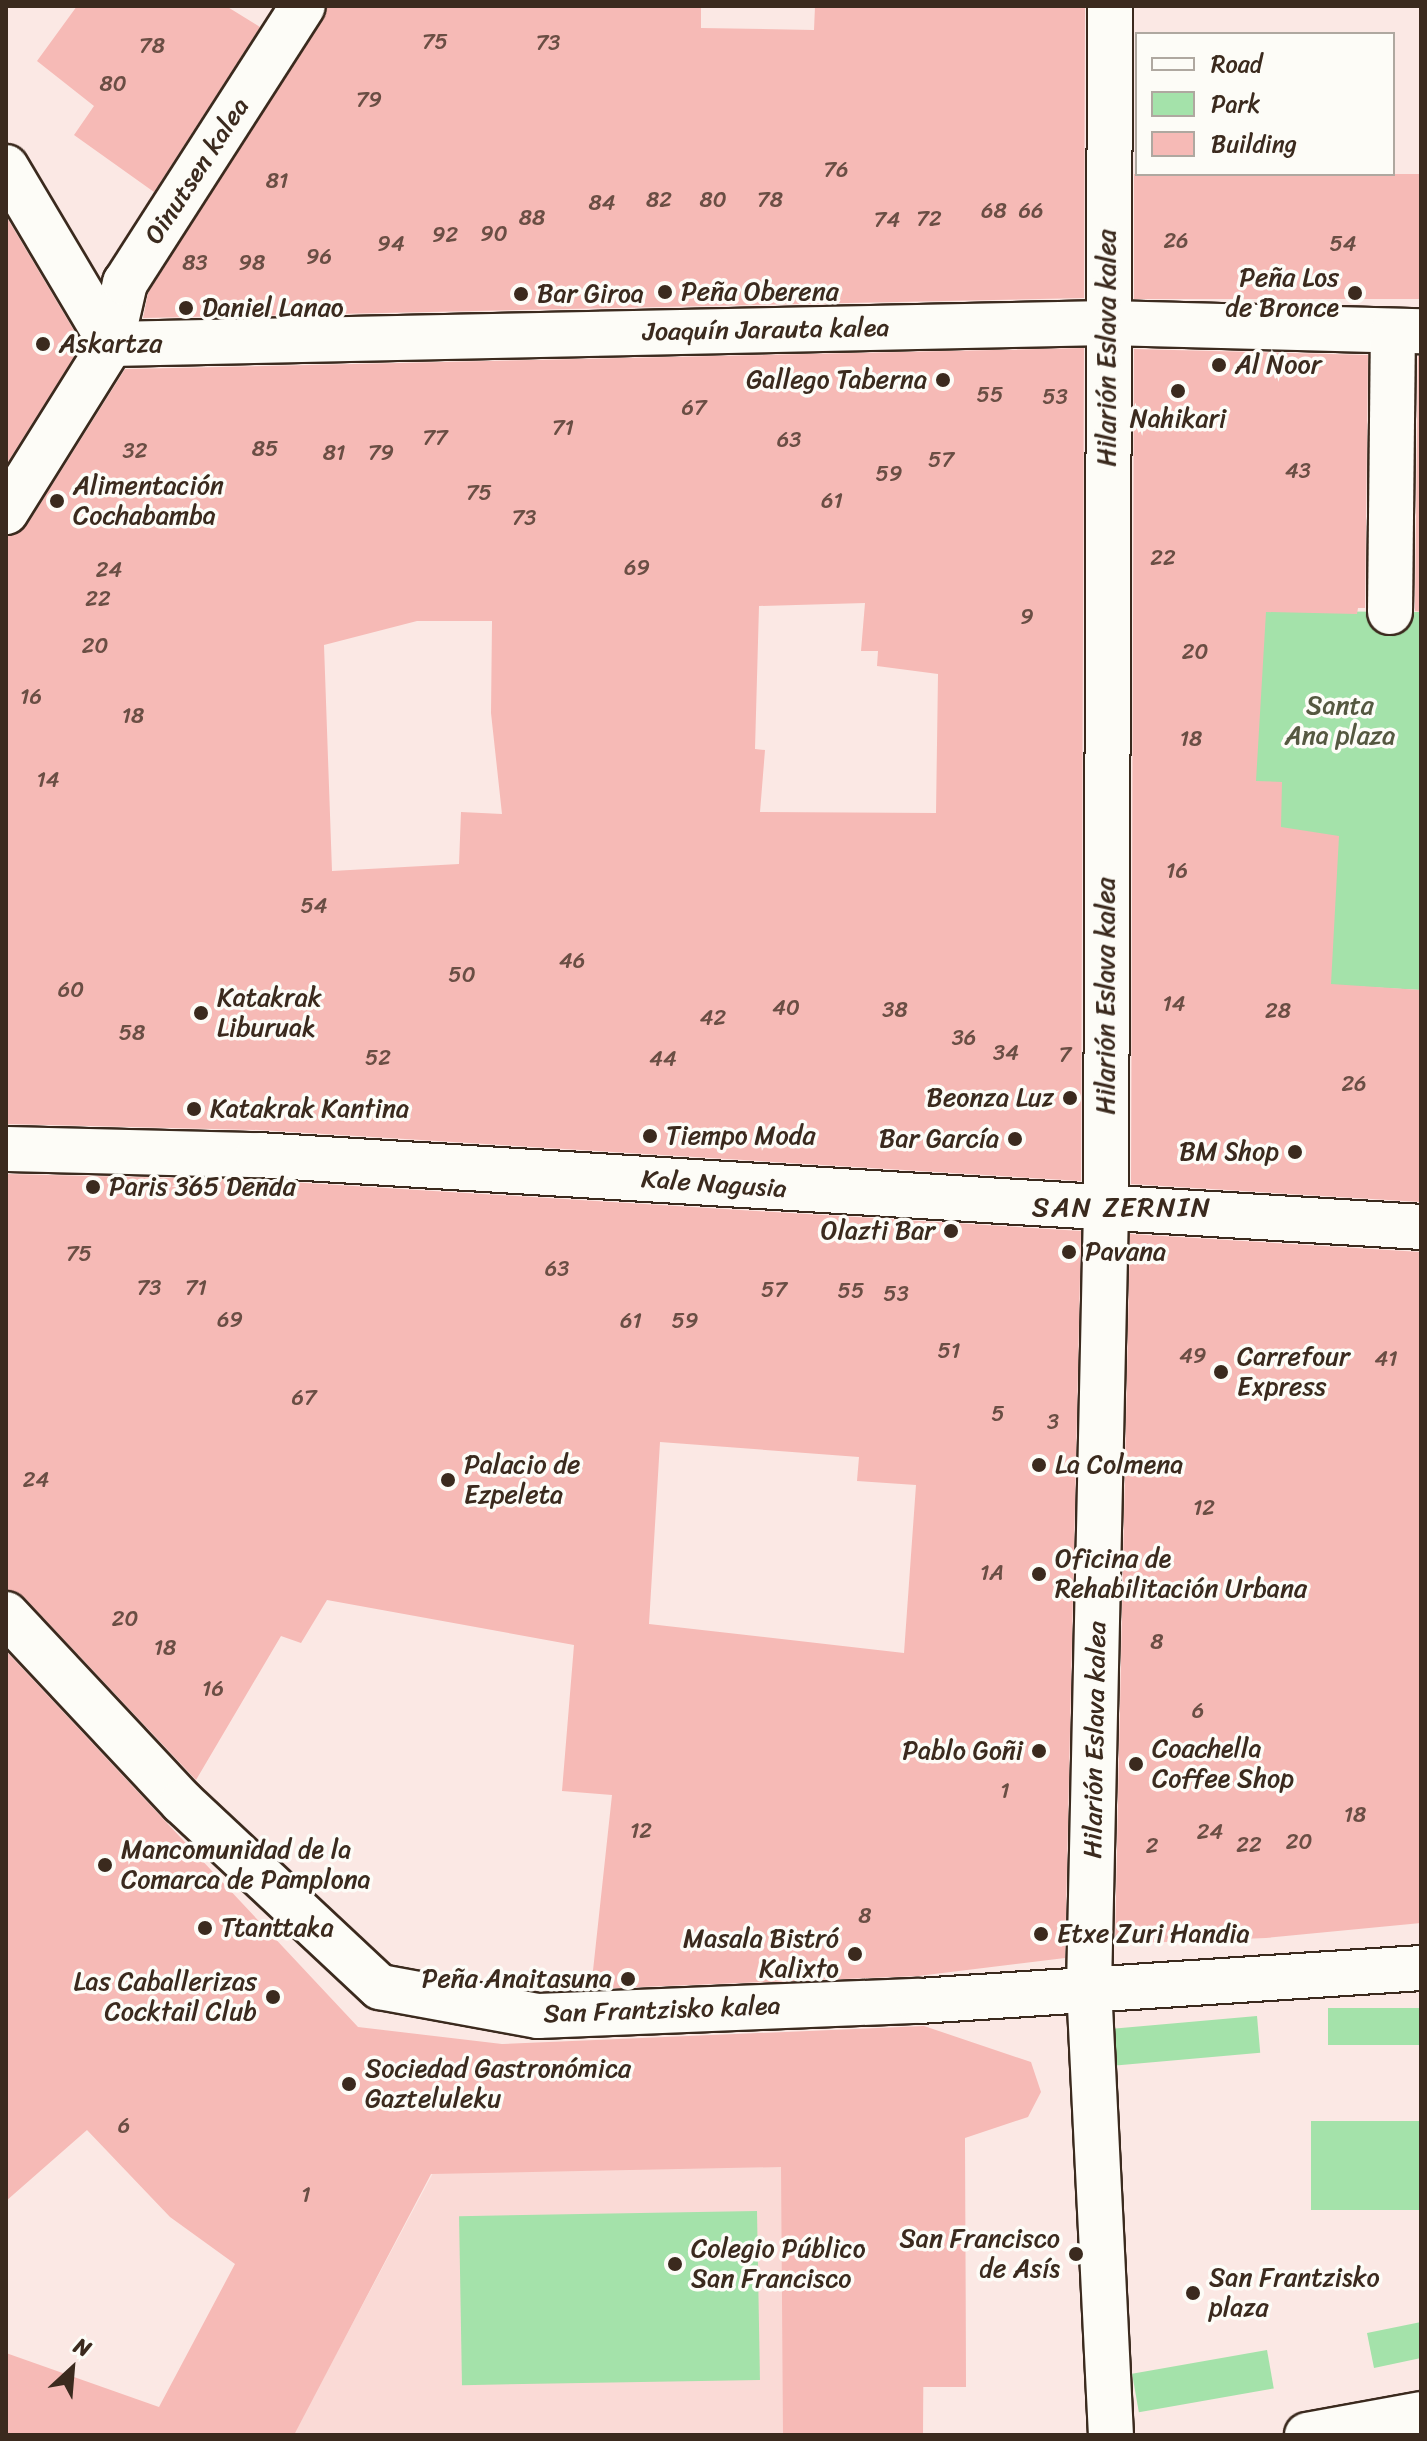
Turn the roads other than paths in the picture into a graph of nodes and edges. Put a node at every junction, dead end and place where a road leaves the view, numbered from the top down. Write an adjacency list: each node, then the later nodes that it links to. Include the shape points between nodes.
1 (303, 6): 6 (street, Oinutsen kalea, via 125,283)
2 (1110, 6): 4 (street, Hilarión Eslava kalea)
3 (6, 167): 6 (street)
4 (1107, 323): 5 (street, Joaquín Jarauta kalea); 6 (street, Joaquín Jarauta kalea); 10 (street, Hilarión Eslava kalea)
5 (1407, 331): 8 (street)
6 (111, 344): 7 (street, Oinutsen kalea)
7 (6, 512)
8 (1390, 612)
9 (6, 1149): 10 (street, Kale Nagusia, via 258,1155)
10 (1106, 1209): 11 (street, Kale Nagusia); 14 (street, Hilarión Eslava kalea)
11 (1421, 1227)
12 (6, 1614): 14 (street, San Frantzisko kalea, via 182,1802 380,1987 538,2016 919,2001)
13 (1421, 1968): 14 (street, San Frantzisko kalea)
14 (1089, 1986): 16 (street)
15 (1421, 2414): 17 (street)
16 (1111, 2435)
17 (1307, 2435)

